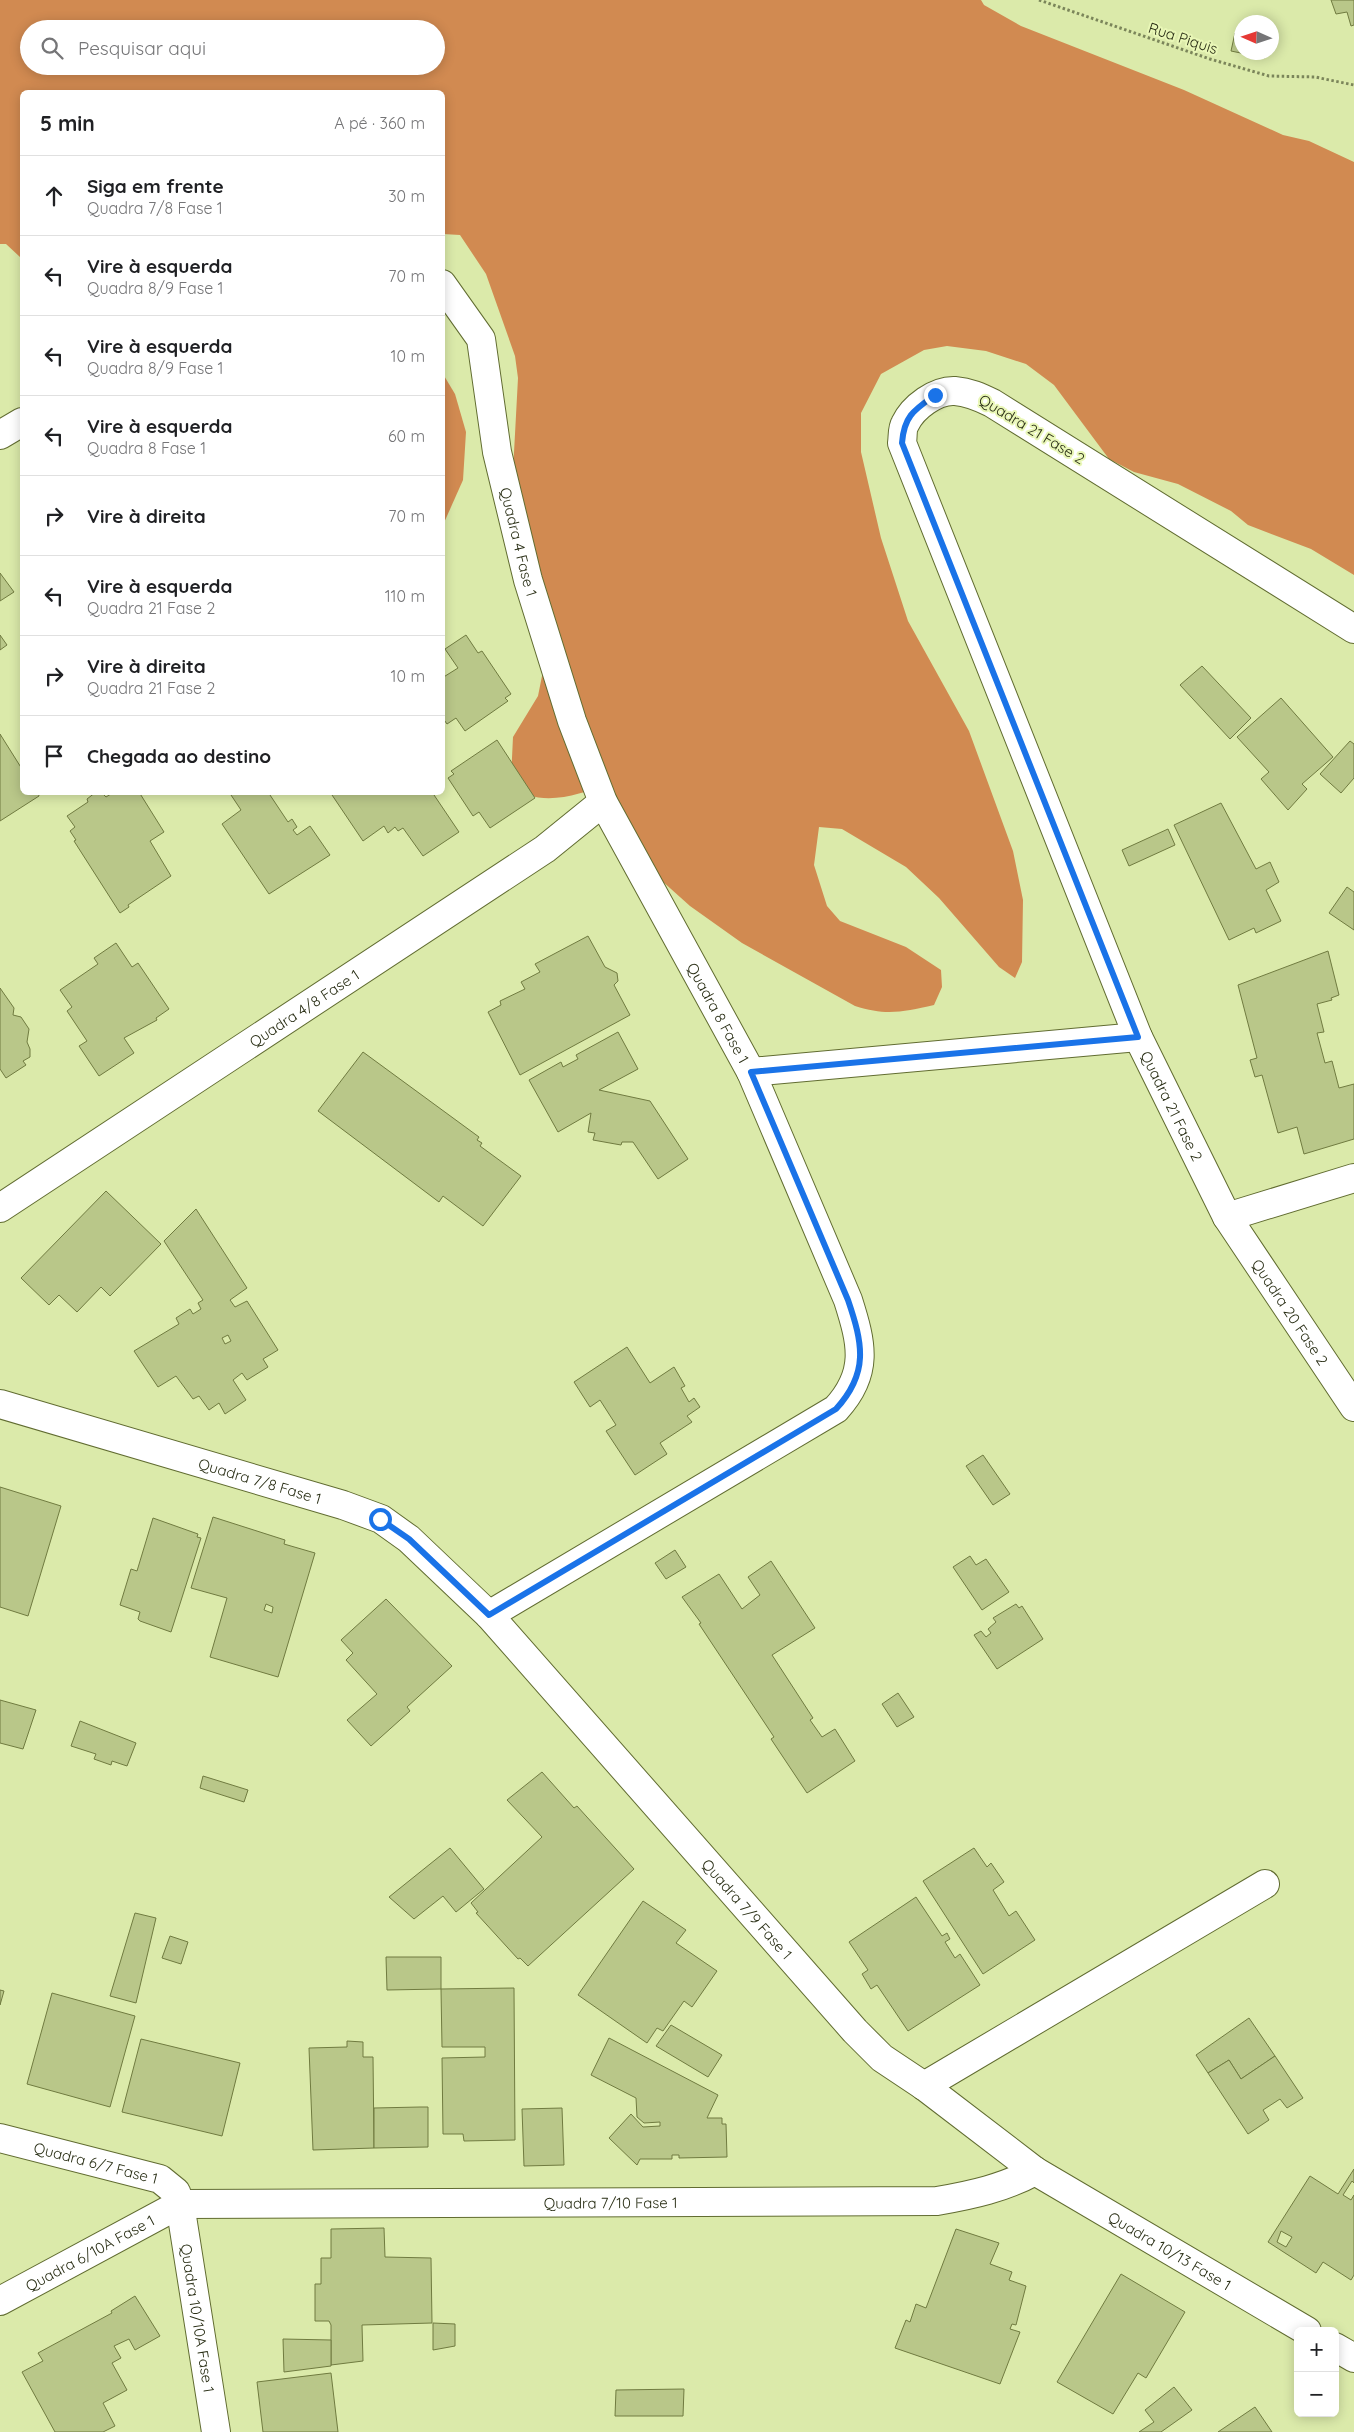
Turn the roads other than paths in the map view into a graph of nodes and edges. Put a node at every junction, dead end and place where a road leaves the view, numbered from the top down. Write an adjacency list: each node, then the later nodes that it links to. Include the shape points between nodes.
1 (445, 288): 5 (street, Quadra 4 Fase 1, via 481,339 497,452 528,580 572,721)
2 (20, 423): 3 (street)
3 (0, 435)
4 (1354, 630): 6 (street, Quadra 21 Fase 2, via 973,394 953,391 935,395 918,407 904,425 902,443)
5 (602, 802): 7 (street, Quadra 8 Fase 1); 9 (street, Quadra 4/8 Fase 1, via 545,850)
6 (1138, 1037): 7 (street); 10 (street, Quadra 21 Fase 2)
7 (751, 1072): 13 (street, Quadra 8 Fase 1, via 848,1300 860,1336 860,1372 849,1395 836,1409)
8 (1354, 1178): 10 (street)
9 (0, 1208)
10 (1227, 1217): 12 (street, Quadra 20 Fase 2)
11 (0, 1404): 13 (street, Quadra 7/8 Fase 1, via 344,1505 380,1519 409,1539)
12 (1354, 1407)
13 (489, 1615): 15 (street, Quadra 7/9 Fase 1, via 855,2031 882,2058)
14 (1265, 1884): 15 (street)
15 (924, 2086): 17 (street, Quadra 7/9 Fase 1)
16 (0, 2138): 18 (street, Quadra 6/7 Fase 1, via 160,2179 176,2192)
17 (1035, 2171): 18 (street, Quadra 7/10 Fase 1, via 1016,2182 983,2193 937,2201); 20 (street, Quadra 10/13 Fase 1)
18 (180, 2204): 19 (street, Quadra 6/10A Fase 1); 23 (street, Quadra 10/10A Fase 1)
19 (0, 2301)
20 (1300, 2327)
21 (1339, 2349): 22 (street)
22 (1354, 2358)
23 (216, 2432)

